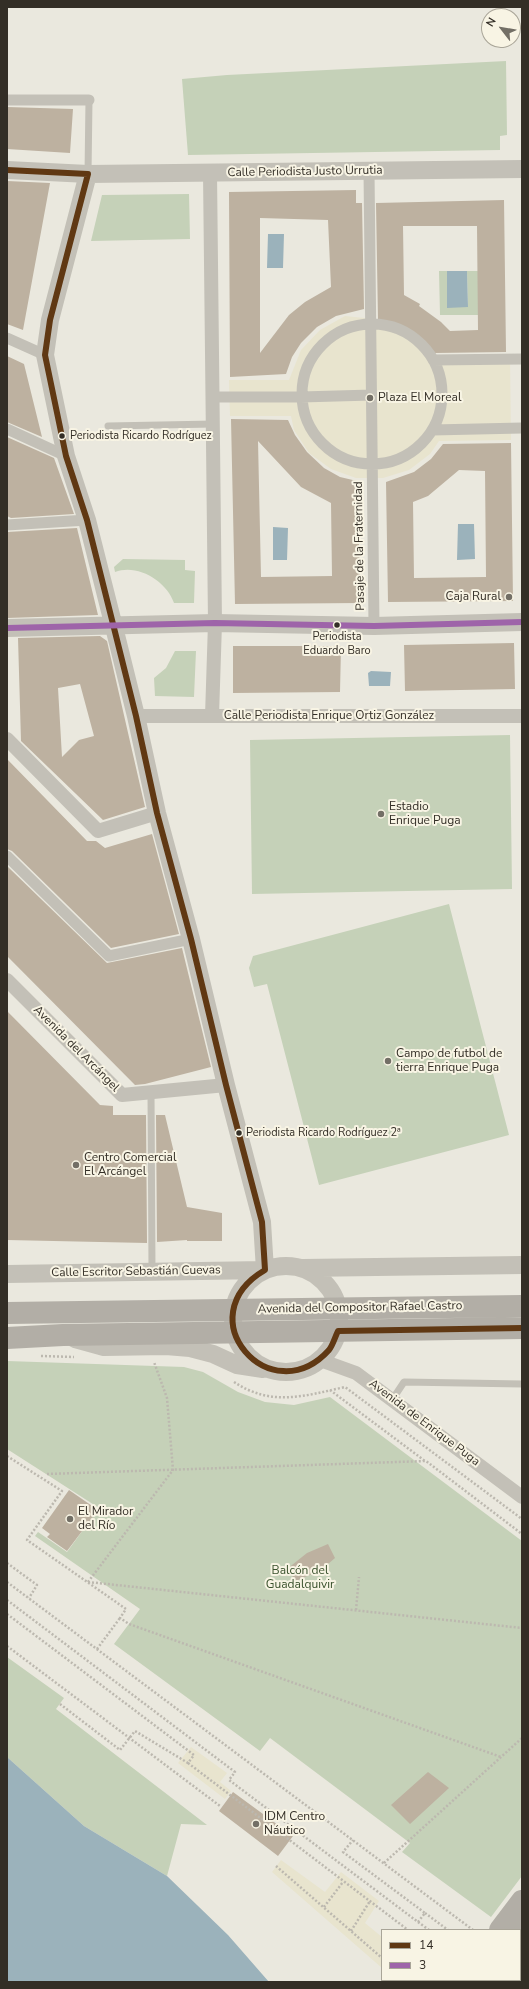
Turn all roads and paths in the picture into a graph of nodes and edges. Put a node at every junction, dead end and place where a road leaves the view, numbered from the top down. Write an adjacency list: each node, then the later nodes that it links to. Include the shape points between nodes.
1 (7, 100): 2 (street)
2 (89, 100): 7 (lane)
3 (522, 169): 5 (street, Calle Periodista Justo Urrutia)
4 (7, 170): 7 (street, Calle Periodista Justo Urrutia)
5 (369, 171): 6 (street, Calle Periodista Justo Urrutia); 8 (street)
6 (210, 173): 7 (street, Calle Periodista Justo Urrutia); 14 (street)
7 (88, 174): 10 (street, via 50,320)
8 (372, 323): 12 (street, via 394,327 414,337 430,352); 13 (street); 15 (street, via 350,327 330,338 314,354 304,375)
9 (7, 338): 10 (street)
10 (45, 355): 21 (street)
11 (522, 359): 12 (street)
12 (433, 360): 20 (street, via 439,372 443,394 439,416)
13 (372, 395): 15 (street); 22 (street)
14 (214, 397): 15 (street); 16 (street)
15 (301, 398): 22 (street, via 305,419 316,438 331,453 350,462)
16 (214, 424): 17 (lane); 26 (street)
17 (108, 426)
18 (522, 428): 20 (street)
19 (7, 429): 21 (street)
20 (432, 430): 22 (street, via 414,452 394,462)
21 (66, 456): 23 (street)
22 (372, 465): 27 (street, Pasaje de la Fraternidad)
23 (86, 520): 24 (street); 28 (street)
24 (7, 525)
25 (522, 622): 27 (street)
26 (215, 623): 27 (street); 28 (street); 31 (street)
27 (374, 626)
28 (114, 627): 29 (street); 30 (street)
29 (7, 628)
30 (136, 716): 31 (street, Calle Periodista Enrique Ortiz González); 34 (street)
31 (212, 716): 32 (street, Calle Periodista Enrique Ortiz González)
32 (522, 716)
33 (7, 739): 34 (street, via 98,831)
34 (157, 813): 36 (street)
35 (7, 856): 36 (street, via 109,956)
36 (191, 939): 38 (street)
37 (7, 980): 39 (street, Avenida del Arcángel, via 122,1095)
38 (226, 1085): 39 (street, Avenida del Arcángel); 42 (street, via 262,1222)
39 (151, 1092): 43 (lane)
40 (522, 1265): 41 (street)
41 (303, 1268): 42 (street, via 277,1266); 46 (street, via 319,1277 331,1290)
42 (265, 1270): 43 (street, Calle Escritor Sebastián Cuevas); 48 (street, via 250,1280 239,1294)
43 (152, 1271): 44 (street, Calle Escritor Sebastián Cuevas)
44 (7, 1274)
45 (522, 1306): 46 (main road, Avenida del Compositor Rafael Castro)
46 (339, 1308): 48 (main road, Avenida del Compositor Rafael Castro); 50 (street)
47 (7, 1313): 48 (main road, Avenida del Compositor Rafael Castro)
48 (234, 1322): 50 (main road, Avenida del Compositor Rafael Castro); 51 (main road, Avenida del Compositor Rafael Castro); 55 (street, via 244,1352 252,1361)
49 (522, 1328): 50 (main road, Avenida del Compositor Rafael Castro)
50 (338, 1331): 54 (street, via 330,1350)
51 (63, 1335): 52 (main road, Avenida del Compositor Rafael Castro); 55 (street, Avenida del Compositor Rafael Castro, via 104,1347 190,1348 213,1354 237,1365)
52 (7, 1338)
53 (152, 1358): 62 (path, via 167,1398)
54 (320, 1360): 55 (street, Avenida del Compositor Rafael Castro, via 304,1369 286,1373); 59 (street, Avenida de Enrique Puga, via 356,1373)
55 (268, 1370)
56 (233, 1380): 58 (path, via 255,1393 271,1397 291,1399)
57 (522, 1384): 59 (lane, via 404,1382)
58 (330, 1390): 61 (path); 65 (path, via 345,1387)
59 (392, 1400): 64 (street, Avenida de Enrique Puga)
60 (7, 1456): 70 (path, via 62,1491 27,1540)
61 (426, 1461): 62 (path); 66 (path)
62 (173, 1470): 63 (path); 70 (path)
63 (47, 1474)
64 (522, 1497)
65 (522, 1519)
66 (522, 1534)
67 (7, 1563): 71 (path, via 37,1586)
68 (359, 1577): 73 (path)
69 (7, 1582): 71 (path)
70 (88, 1582): 73 (path); 75 (path, via 126,1609)
71 (29, 1598): 78 (path)
72 (7, 1600): 93 (path, via 235,1772 229,1780)
73 (356, 1610): 76 (path)
74 (7, 1614): 83 (path, via 194,1755)
75 (120, 1618): 78 (path); 82 (path, via 128,1624)
76 (522, 1628)
77 (7, 1646): 80 (path)
78 (97, 1649): 85 (path)
79 (60, 1704): 80 (path, via 120,1750)
80 (130, 1738): 83 (path, via 135,1731); 84 (path)
81 (522, 1738): 82 (path)
82 (501, 1757): 86 (path)
83 (188, 1763): 88 (path)
84 (220, 1806)
85 (353, 1840): 86 (path); 92 (path, via 343,1852)
86 (384, 1863): 97 (path)
87 (276, 1866): 91 (path)
88 (343, 1882): 89 (path); 91 (path)
89 (370, 1901): 94 (path); 99 (path)
90 (522, 1901): 98 (main road)
91 (324, 1907): 99 (path)
92 (425, 1913): 93 (path); 96 (path)
93 (418, 1922): 95 (path)
94 (407, 1929)
95 (428, 1929)
96 (447, 1929)
97 (472, 1929)
98 (501, 1929)
99 (351, 1931): 100 (path)
100 (381, 1957)
101 (513, 1981): 102 (path)
102 (517, 1982)

